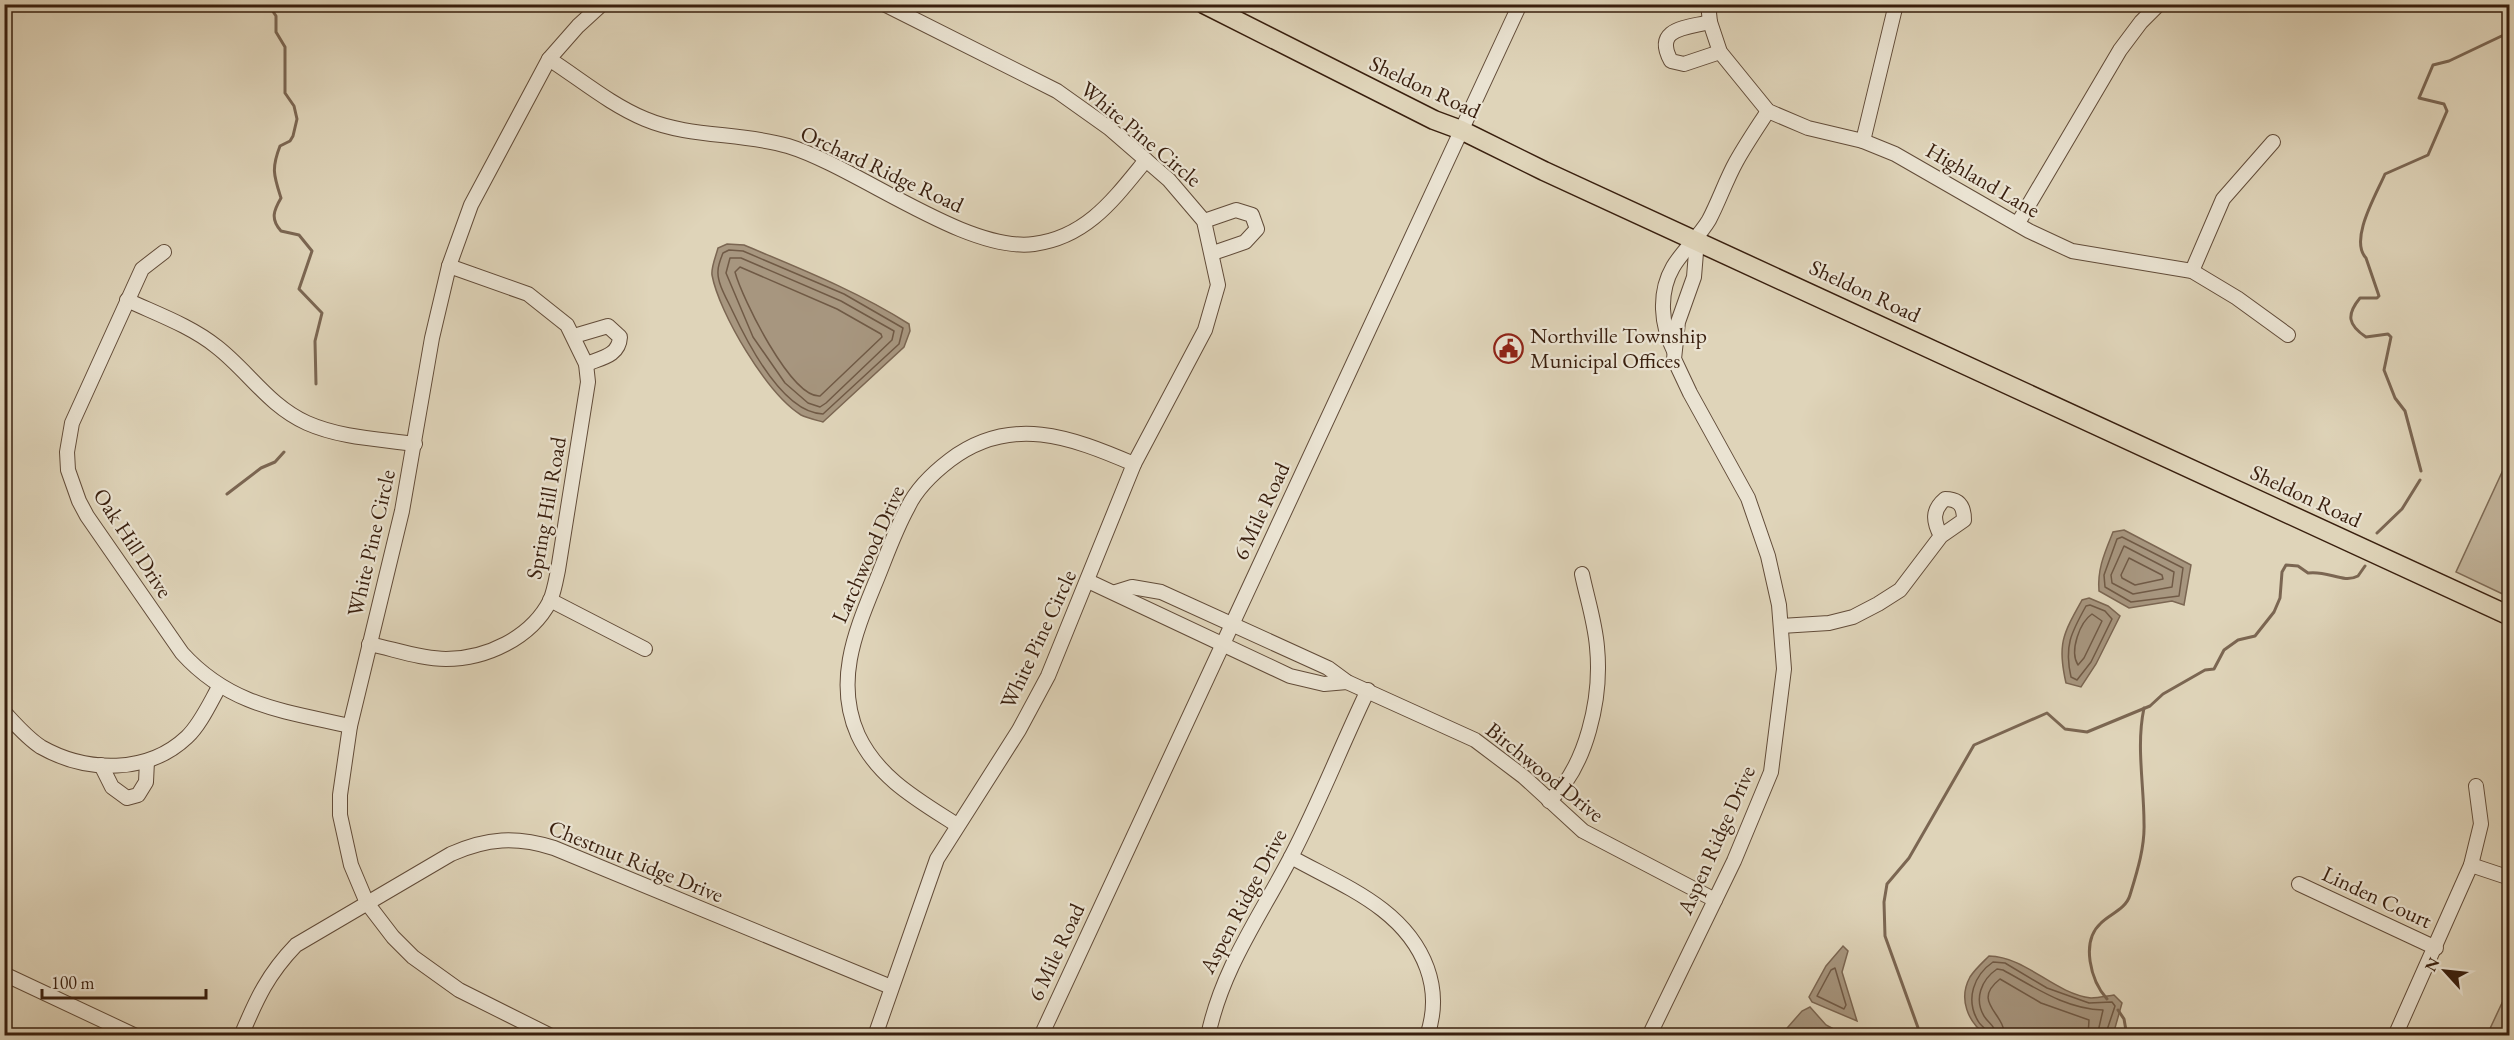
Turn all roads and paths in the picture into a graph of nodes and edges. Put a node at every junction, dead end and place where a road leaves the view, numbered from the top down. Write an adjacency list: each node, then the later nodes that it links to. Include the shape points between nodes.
1 (602, 4): 10 (street, White Pine Circle)
2 (884, 4): 15 (street, White Pine Circle, via 1065,96)
3 (1204, 4): 12 (main road, Sheldon Road)
4 (1520, 4): 12 (street, 6 Mile Road)
5 (1708, 4): 8 (street, Highland Lane)
6 (1896, 4): 13 (street)
7 (2159, 4): 17 (street, via 2120,50)
8 (1710, 22): 9 (street, Highland Lane); 9 (street, via 1672,32 1665,40 1665,50 1671,61 1684,63)
9 (1720, 52): 11 (street, Highland Lane)
10 (549, 59): 15 (street, Orchard Ridge Road, via 644,119 687,131 787,146 815,156 971,234 1002,244 1059,239 1083,228 1104,210); 21 (street, White Pine Circle, via 471,205)
11 (1768, 111): 13 (street, Highland Lane, via 1808,128); 18 (street)
12 (1461, 130): 18 (main road, Sheldon Road); 36 (street, 6 Mile Road)
13 (1863, 141): 17 (street, Highland Lane, via 1895,154)
14 (2273, 142): 22 (street, via 2223,199)
15 (1146, 160): 16 (street, White Pine Circle, via 1188,198)
16 (1204, 221): 20 (street, White Pine Circle); 20 (street, White Pine Circle, via 1236,210 1252,215 1257,229 1245,243)
17 (2018, 224): 22 (street, Highland Lane, via 2072,251)
18 (1697, 240): 26 (street, Aspen Ridge Drive, via 1694,277 1678,322); 26 (street, Aspen Ridge Drive, via 1674,267 1663,304 1665,333); 35 (main road, Sheldon Road)
19 (164, 252): 23 (street, Oak Hill Drive, via 142,269)
20 (1213, 252): 29 (street, White Pine Circle, via 1218,285 1205,330)
21 (449, 266): 25 (street, Spring Hill Road, via 528,294 567,325); 28 (street, White Pine Circle, via 432,338)
22 (2192, 271): 24 (street, Highland Lane)
23 (127, 300): 28 (street, via 216,346 272,401 306,422 344,435); 42 (street, Oak Hill Drive, via 72,423 68,470 87,516 162,624 192,663)
24 (2288, 335)
25 (574, 336): 27 (street, Spring Hill Road); 27 (street, via 609,326 620,337 620,346 613,353)
26 (1674, 351): 37 (street, Aspen Ridge Drive, via 1678,370 1748,498 1768,556)
27 (586, 364): 34 (street, Spring Hill Road, via 588,382)
28 (415, 444): 38 (street, White Pine Circle)
29 (1134, 464): 32 (street, White Pine Circle); 50 (street, Larchwood Drive, via 1055,435 1005,435 958,455 925,483 908,507 852,642 847,675 849,698 858,733 884,773)
30 (1941, 536): 37 (street, via 1900,590 1878,604 1853,617 1828,623)
31 (1582, 574): 49 (street, via 1597,648 1593,705 1574,767)
32 (1088, 581): 33 (street, Birchwood Drive); 50 (street, White Pine Circle, via 1035,702)
33 (1116, 592): 36 (street, via 1132,587 1161,592); 39 (street, Birchwood Drive, via 1127,601)
34 (550, 600): 38 (street, Spring Hill Road, via 532,625 516,638 465,658 437,658); 40 (street)
35 (2510, 616)
36 (1232, 625): 39 (street, 6 Mile Road); 41 (street, Birchwood Drive, via 1328,668)
37 (1781, 626): 55 (street, Aspen Ridge Drive, via 1784,669 1772,772)
38 (369, 644): 45 (street, White Pine Circle)
39 (1222, 644): 41 (street, Birchwood Drive, via 1290,676 1324,684); 64 (street, 6 Mile Road)
40 (645, 649)
41 (1347, 682): 43 (street, Birchwood Drive)
42 (219, 687): 45 (street, Oak Hill Drive, via 263,705); 46 (street, via 189,736)
43 (1368, 690): 49 (street, Birchwood Drive, via 1475,740); 51 (street, Aspen Ridge Drive)
44 (4, 712): 47 (street, via 42,747 73,760)
45 (350, 726): 56 (street, White Pine Circle, via 340,815 351,865)
46 (147, 761): 47 (street, via 137,765); 47 (street, via 146,782 138,795 127,798 112,787)
47 (101, 765)
48 (2476, 786): 52 (street, via 2481,824)
49 (1549, 801): 55 (street, Birchwood Drive, via 1602,843)
50 (957, 825): 59 (street, White Pine Circle, via 937,858)
51 (1291, 857): 65 (street, Aspen Ridge Drive, via 1229,971); 66 (street, via 1374,903 1408,932 1432,983 1434,1006)
52 (2471, 865): 53 (street); 57 (street)
53 (2510, 878)
54 (2299, 884): 57 (street, Linden Court)
55 (1715, 900): 67 (street, Aspen Ridge Drive)
56 (367, 903): 59 (street, Chestnut Ridge Drive, via 471,845 518,839 554,848); 61 (street, Chestnut Ridge Drive, via 296,945 260,989); 62 (street, White Pine Circle, via 412,957 436,975)
57 (2436, 948): 68 (street)
58 (4, 974): 60 (street)
59 (891, 987): 63 (street, White Pine Circle)
60 (136, 1035)
61 (241, 1035)
62 (551, 1035)
63 (875, 1035)
64 (1041, 1035)
65 (1208, 1035)
66 (1427, 1035)
67 (1649, 1035)
68 (2396, 1035)

